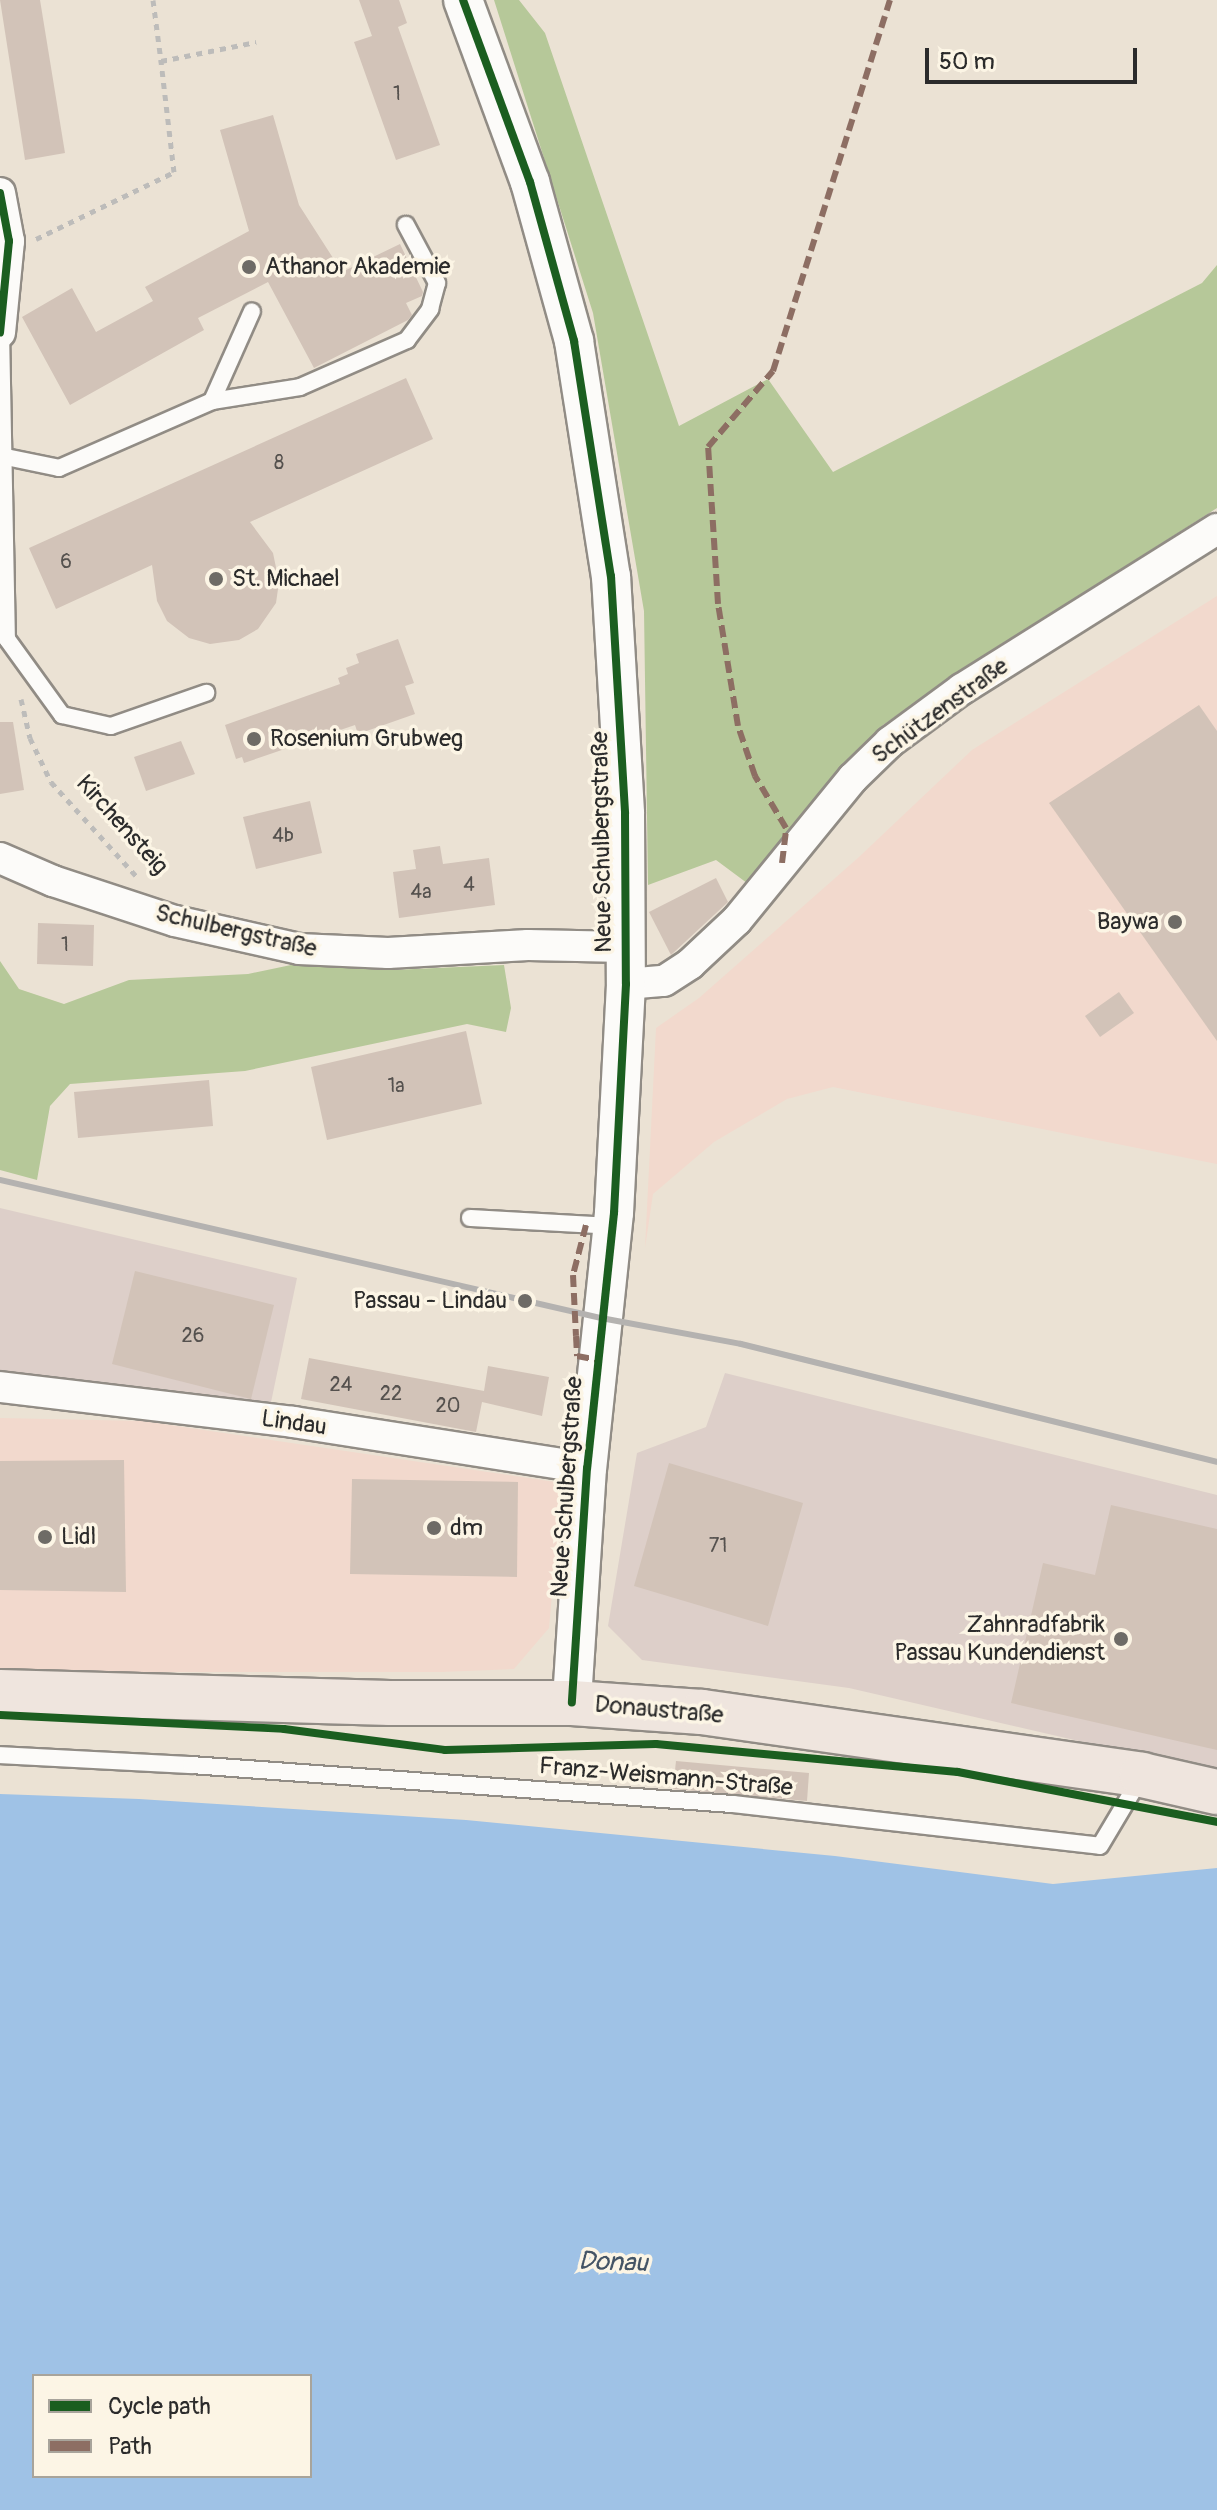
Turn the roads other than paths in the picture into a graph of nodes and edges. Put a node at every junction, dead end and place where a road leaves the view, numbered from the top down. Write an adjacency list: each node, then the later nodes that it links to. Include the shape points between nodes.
1 (463, 0): 11 (street, Neue Schulbergstraße, via 530,182 574,341 611,576 625,814)
2 (0, 193): 5 (street, via 8,252)
3 (406, 225): 6 (lane, via 437,283 430,309 407,340 300,387)
4 (252, 311): 6 (lane)
5 (1, 332): 7 (lane)
6 (212, 401): 7 (lane, via 59,468)
7 (6, 457): 9 (lane, via 7,639 62,715 111,726)
8 (1217, 529): 11 (street, Schützenstraße, via 962,689 890,742 853,778 737,920 690,964 664,981)
9 (206, 693)
10 (0, 858): 11 (street, Schulbergstraße, via 175,921 287,947 332,952 528,945)
11 (626, 965): 13 (street, Neue Schulbergstraße)
12 (470, 1218): 13 (lane)
13 (612, 1226): 15 (street, Neue Schulbergstraße)
14 (0, 1387): 15 (street, Lindau, via 293,1422)
15 (587, 1468): 17 (street, Neue Schulbergstraße)
16 (0, 1692): 17 (main road, Donaustraße)
17 (572, 1703): 19 (main road, Donaustraße, via 702,1712)
18 (0, 1755): 19 (lane, Franz-Weismann-Straße, via 733,1804 1100,1846)
19 (1142, 1775): 20 (main road, Donaustraße)
20 (1217, 1792)

